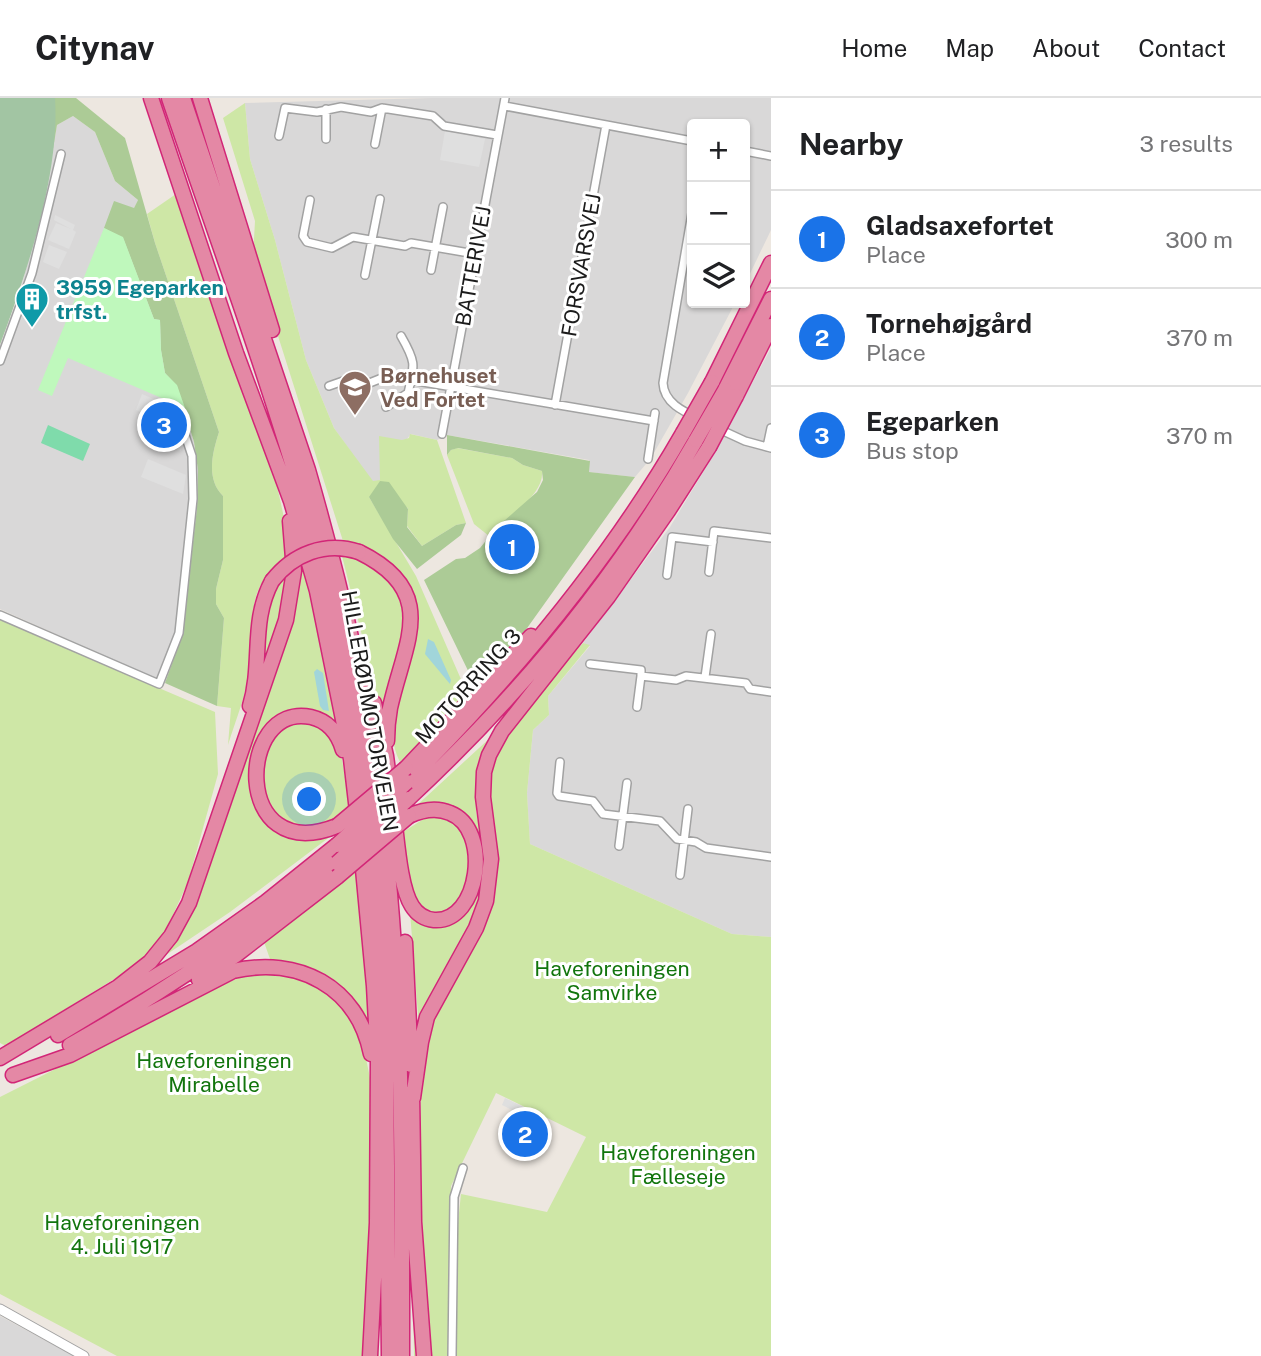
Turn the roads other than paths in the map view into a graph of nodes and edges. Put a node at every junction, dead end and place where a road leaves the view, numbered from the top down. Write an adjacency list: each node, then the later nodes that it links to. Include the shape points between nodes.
1 (151, 98): 35 (highway)
2 (169, 98): 20 (highway, HILLERØDMOTORVEJEN)
3 (183, 98): 45 (highway, HILLERØDMOTORVEJEN)
4 (200, 98): 45 (highway, via 303,432)
5 (505, 102): 8 (street); 9 (street, BATTERIVEJ)
6 (382, 108): 7 (street, via 371,112); 9 (street, via 433,116 444,125); 13 (street)
7 (326, 109): 10 (street, via 285,108); 11 (street)
8 (606, 125): 12 (street); 37 (street, FORSVARSVEJ)
9 (497, 135): 24 (street, BATTERIVEJ)
10 (279, 136)
11 (326, 139)
12 (687, 140)
13 (375, 144)
14 (750, 152): 16 (street)
15 (61, 154): 31 (street, via 32,273)
16 (771, 156)
17 (380, 199): 21 (street)
18 (310, 200): 21 (street, via 303,236 307,242 332,248 353,237)
19 (443, 207): 23 (street)
20 (211, 220): 35 (highway, via 216,264); 85 (highway, HILLERØDMOTORVEJEN, via 314,536 358,740 385,978)
21 (372, 240): 23 (street); 27 (street)
22 (687, 241): 43 (street, via 663,390 679,408 727,434)
23 (435, 247): 24 (street); 26 (street)
24 (475, 254): 34 (street, BATTERIVEJ)
25 (771, 263): 63 (highway, bridge, via 683,433 578,591 516,652)
26 (431, 270)
27 (365, 275)
28 (771, 299): 36 (highway, MOTORRING 3)
29 (771, 326): 36 (highway)
30 (401, 336): 32 (street, via 414,360)
31 (0, 361)
32 (411, 380): 33 (street, via 387,376 367,384 346,380); 34 (street); 38 (street, via 408,393)
33 (329, 386)
34 (451, 387): 37 (street); 41 (street, BATTERIVEJ)
35 (250, 389): 46 (highway)
36 (730, 393): 42 (highway, MOTORRING 3, bridge)
37 (555, 405): 44 (street, via 654,417)
38 (386, 407)
39 (180, 420): 51 (street, via 191,456 194,499 178,633 159,684)
40 (771, 428): 43 (street)
41 (442, 434)
42 (702, 444): 55 (highway, via 668,511); 62 (highway, MOTORRING 3, via 580,612)
43 (769, 448)
44 (648, 459)
45 (308, 470): 52 (highway, HILLERØDMOTORVEJEN)
46 (280, 475): 64 (highway, via 317,591); 66 (highway, via 293,547 291,596 278,648)
47 (771, 538): 48 (street, via 714,531)
48 (713, 542): 49 (street); 50 (street, via 672,537)
49 (709, 572)
50 (667, 575)
51 (0, 615)
52 (346, 615): 60 (highway, via 370,684); 85 (highway, HILLERØDMOTORVEJEN, via 378,782 394,923 401,1117)
53 (711, 634): 57 (street)
54 (590, 664): 56 (street, via 641,670)
55 (552, 666): 62 (highway, via 487,733); 80 (highway, via 489,755 483,797 491,859 486,901 427,1017)
56 (641, 676): 57 (street); 59 (street)
57 (705, 677): 58 (street)
58 (771, 692)
59 (637, 707)
60 (386, 756): 66 (highway, bridge, via 390,710 410,640 408,601 396,580 375,559 341,548 314,551 292,561 272,581 262,601 252,697); 72 (highway)
61 (560, 761): 68 (street, via 559,796 593,801 603,814)
62 (448, 762): 73 (highway, MOTORRING 3, bridge)
63 (406, 775): 64 (highway, bridge, via 337,826 302,833 265,812 257,793 256,771 271,731 300,716 317,719 334,730); 77 (highway, bridge, via 337,845 266,902 123,997)
64 (352, 781): 79 (highway, via 367,894)
65 (627, 783): 68 (street)
66 (221, 807): 76 (highway, via 189,903 150,962 118,987)
67 (688, 809): 69 (street)
68 (623, 817): 69 (street, via 660,821 677,839); 70 (street)
69 (684, 840): 71 (street, via 706,848); 74 (street)
70 (619, 846)
71 (771, 857)
72 (400, 866): 73 (highway, bridge, via 409,899 421,915 448,918 465,904 474,876 476,852 469,826 443,810 424,810 409,816); 80 (highway)
73 (337, 870): 75 (highway, via 236,955); 78 (highway, MOTORRING 3, via 137,1007)
74 (680, 875)
75 (145, 1016): 78 (highway, via 70,1055); 79 (highway, via 233,971 269,966 305,973 336,992 359,1020 367,1036)
76 (0, 1058)
77 (0, 1064)
78 (7, 1078)
79 (376, 1085): 83 (highway)
80 (413, 1098): 82 (highway)
81 (463, 1168): 89 (street, via 454,1197)
82 (414, 1222): 85 (highway); 88 (highway)
83 (377, 1223): 85 (highway, via 382,1322); 87 (highway)
84 (0, 1308): 86 (street)
85 (397, 1354)
86 (84, 1356)
87 (370, 1356)
88 (424, 1356)
89 (452, 1356)

